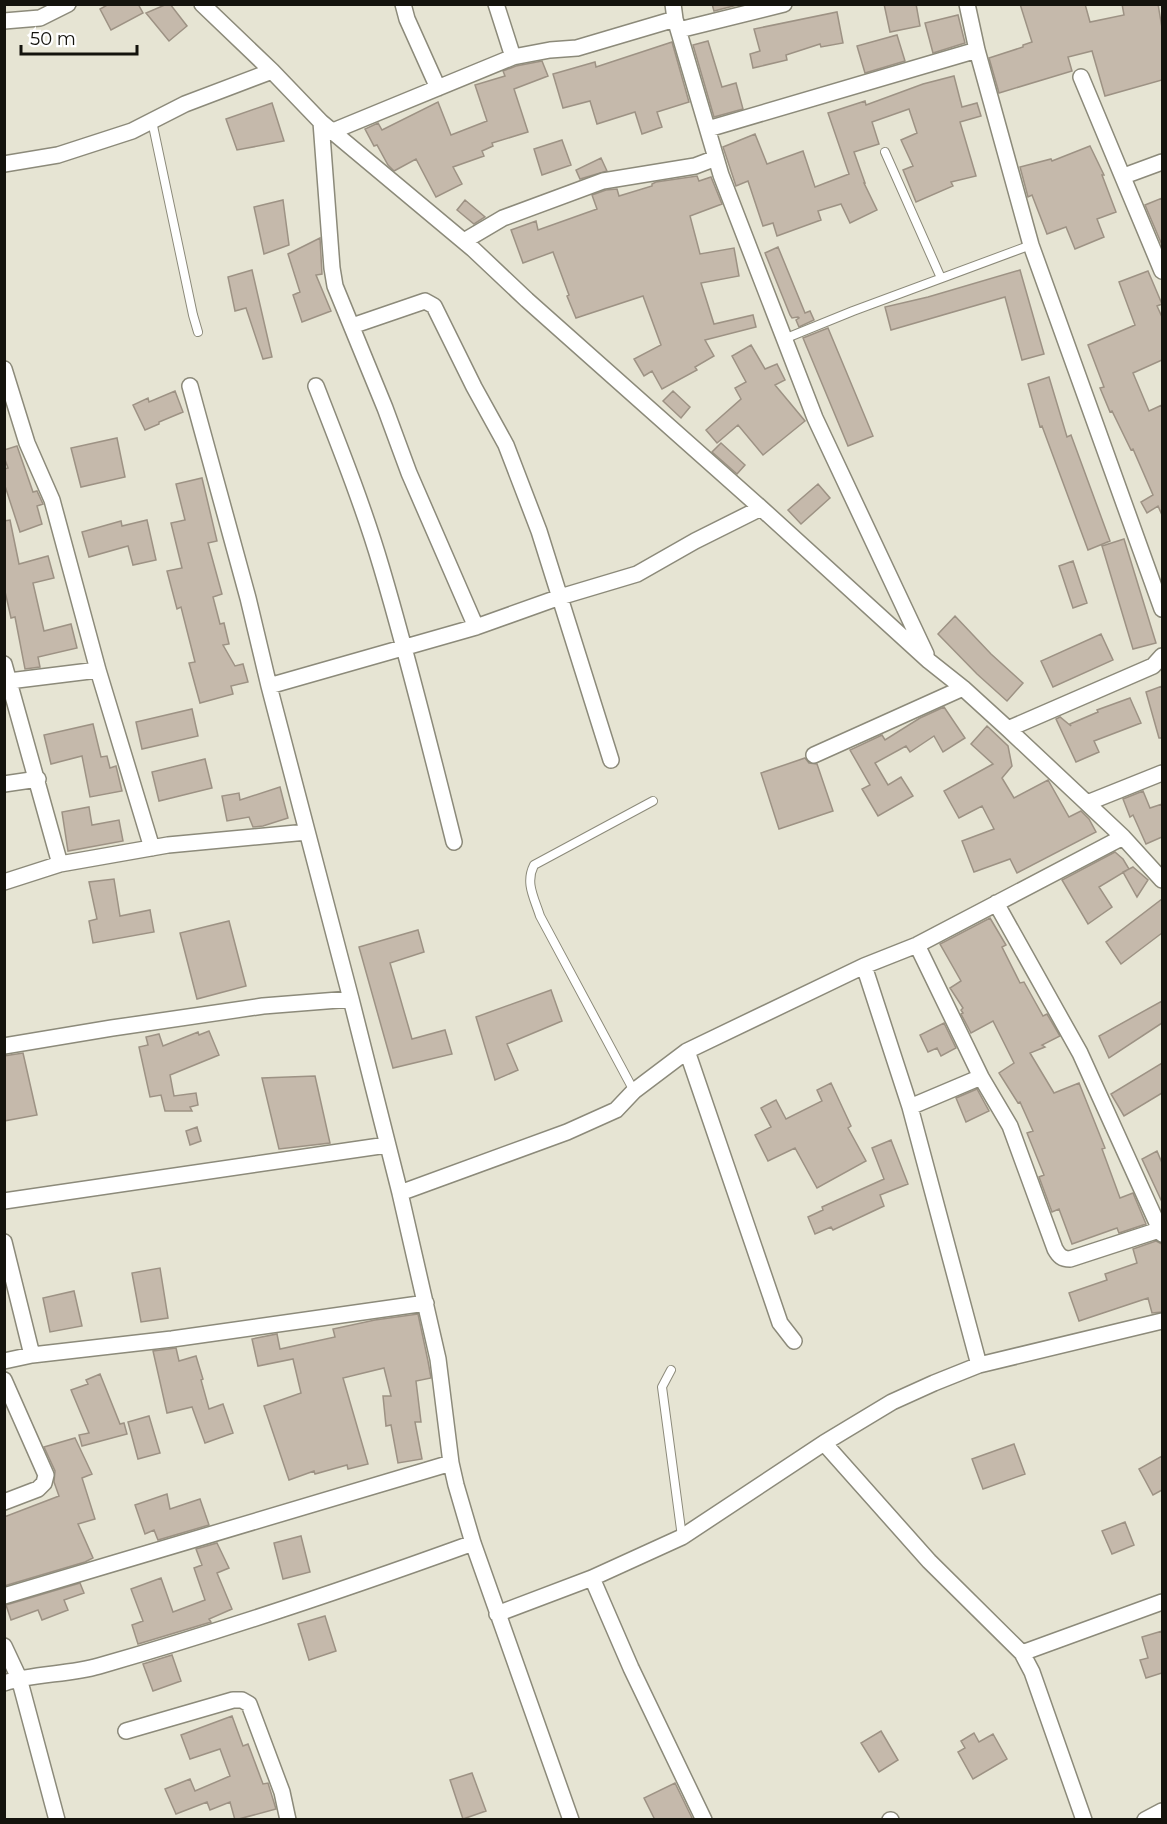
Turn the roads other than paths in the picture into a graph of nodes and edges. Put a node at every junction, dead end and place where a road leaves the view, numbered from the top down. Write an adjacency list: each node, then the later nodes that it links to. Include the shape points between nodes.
1 (68, 4): 8 (street, via 40,18)
2 (202, 4): 11 (street)
3 (403, 4): 13 (street)
4 (496, 4): 10 (street)
5 (784, 4): 7 (street)
6 (967, 4): 9 (street)
7 (676, 18): 10 (street, via 577,48); 16 (street)
8 (4, 21)
9 (977, 50): 16 (street); 23 (street)
10 (513, 57): 13 (street)
11 (272, 71): 14 (street); 15 (street)
12 (1081, 77): 21 (street)
13 (438, 88): 15 (street)
14 (152, 121): 20 (street, via 58,154); 27 (lane)
15 (327, 127): 22 (street); 26 (street, via 332,268 335,286)
16 (708, 129): 18 (street)
17 (885, 152): 25 (lane)
18 (716, 158): 22 (street, via 695,166 603,181 503,218); 28 (street)
19 (1162, 162): 21 (street)
20 (4, 164)
21 (1124, 176): 24 (street)
22 (464, 241): 32 (street)
23 (1031, 245): 25 (lane); 34 (street)
24 (1162, 270)
25 (941, 278): 28 (lane)
26 (352, 326): 33 (street, via 425,301 434,306 506,445); 35 (street, via 409,474)
27 (198, 332)
28 (784, 339): 38 (street, via 815,418)
29 (4, 369): 40 (street, via 27,443 52,500)
30 (190, 386): 42 (street)
31 (316, 386): 36 (street, via 380,564)
32 (761, 508): 33 (street, via 637,574); 38 (street)
33 (560, 597): 35 (street); 46 (street)
34 (1162, 609)
35 (476, 627): 36 (street)
36 (404, 648): 42 (street); 54 (street)
37 (1162, 656): 44 (street, via 1153,666)
38 (929, 661): 43 (street)
39 (4, 664): 41 (street)
40 (98, 670): 41 (street); 55 (street)
41 (9, 681): 48 (street)
42 (269, 686): 52 (street)
43 (963, 688): 44 (street); 45 (street)
44 (1008, 729): 51 (street)
45 (814, 755)
46 (611, 760)
47 (1162, 773): 51 (street)
48 (38, 779): 49 (street); 57 (street)
49 (4, 784)
50 (653, 801): 67 (lane, via 534,865 530,874 540,916)
51 (1087, 803): 53 (street)
52 (308, 832): 55 (street); 63 (street)
53 (1123, 837): 56 (street); 60 (street)
54 (454, 842)
55 (152, 848): 57 (street)
56 (1156, 862): 58 (street)
57 (60, 864): 59 (street)
58 (1162, 880)
59 (4, 882)
60 (996, 903): 61 (street); 72 (street, via 1080,1053)
61 (917, 945): 62 (street); 66 (street)
62 (864, 966): 65 (street); 68 (street)
63 (351, 999): 64 (street, via 263,1006); 69 (street)
64 (4, 1046)
65 (687, 1051): 67 (street); 76 (street, via 780,1323)
66 (981, 1077): 68 (street); 72 (street, via 1010,1126 1059,1256 1070,1259)
67 (634, 1091): 70 (street, via 616,1110 567,1132)
68 (910, 1107): 79 (street)
69 (387, 1145): 70 (street); 71 (street)
70 (400, 1193): 74 (street)
71 (4, 1201)
72 (1162, 1231)
73 (4, 1242): 77 (street)
74 (426, 1303): 77 (street, via 172,1340); 83 (street, via 438,1359)
75 (1162, 1321): 79 (street)
76 (794, 1341)
77 (32, 1355): 78 (street)
78 (4, 1361)
79 (979, 1365): 82 (street, via 892,1402)
80 (671, 1370): 85 (lane, via 662,1387)
81 (4, 1380): 84 (street, via 46,1475 38,1489)
82 (824, 1443): 85 (street); 92 (street, via 928,1561)
83 (451, 1463): 86 (street); 88 (street)
84 (4, 1502)
85 (682, 1537): 87 (street)
86 (473, 1543): 90 (street); 93 (street, via 322,1597 95,1668)
87 (592, 1578): 90 (street); 99 (street)
88 (4, 1596)
89 (1162, 1602): 92 (street)
90 (497, 1614): 98 (street)
91 (4, 1646): 93 (street)
92 (1022, 1653): 100 (street)
93 (12, 1681): 96 (street)
94 (126, 1731): 97 (street, via 242,1700 249,1704 282,1792)
95 (1162, 1811): 101 (street)
96 (57, 1820)
97 (288, 1820)
98 (571, 1820)
99 (704, 1820)
100 (1084, 1820)
101 (1145, 1820)

